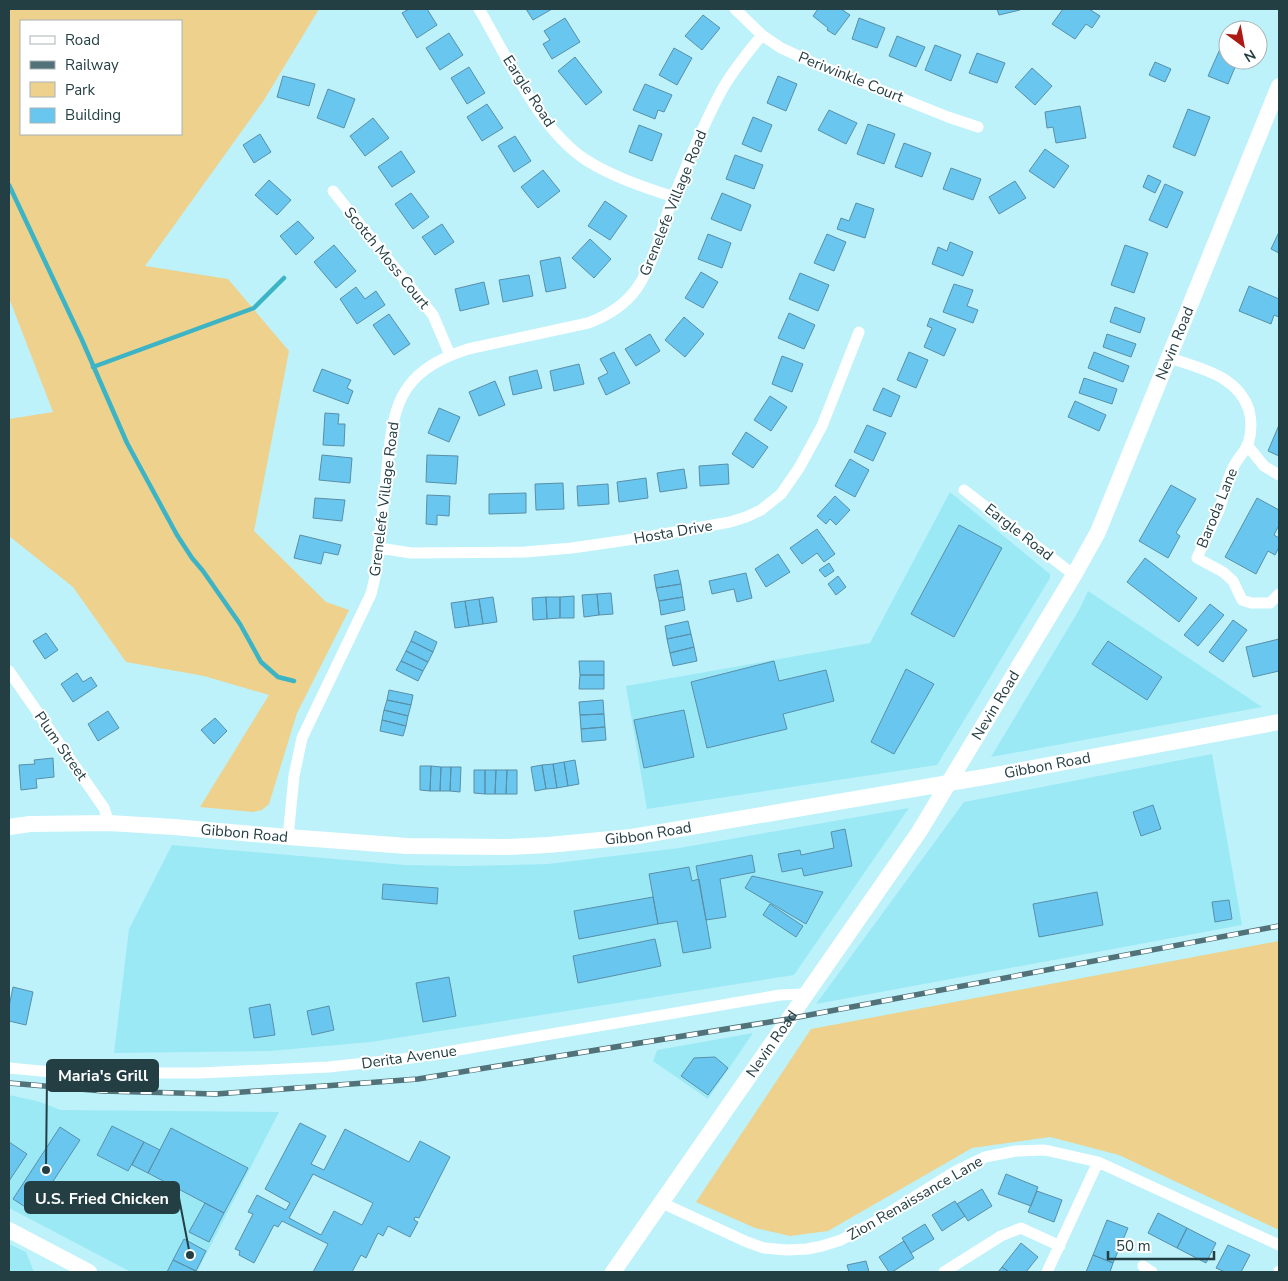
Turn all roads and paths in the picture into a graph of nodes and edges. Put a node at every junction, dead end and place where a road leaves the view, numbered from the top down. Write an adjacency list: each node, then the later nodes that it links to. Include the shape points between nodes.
1 (479, 9): 7 (street, Eargle Road, via 517,76 553,130 585,159 621,179)
2 (735, 9): 3 (street, Periwinkle Court)
3 (762, 36): 5 (street, Periwinkle Court, via 816,64); 7 (street, Grenelefe Village Road, via 723,88)
4 (1279, 86): 10 (main road, Nevin Road)
5 (978, 127)
6 (333, 191): 9 (street, Scotch Moss Court, via 433,315)
7 (674, 197): 9 (street, Grenelefe Village Road, via 651,262 638,287 618,308 588,323)
8 (859, 332): 14 (street, Hosta Drive, via 822,426 799,468 781,494 746,517 641,538 525,552 411,553)
9 (450, 355): 14 (street, Grenelefe Village Road, via 422,372 406,389 397,408 390,433)
10 (1170, 358): 11 (street, Baroda Lane, via 1223,378 1239,391 1246,402 1252,429); 15 (main road, Nevin Road, via 1098,532)
11 (1247, 445): 12 (street, Baroda Lane, via 1264,466); 16 (street, Baroda Lane, via 1231,470 1219,509 1197,558 1233,581 1242,600 1270,603)
12 (1279, 475)
13 (964, 490): 15 (street, Eargle Road)
14 (379, 548): 22 (street, Grenelefe Village Road, via 371,594 302,738 294,776)
15 (1074, 575): 19 (main road, Nevin Road)
16 (1279, 594)
17 (9, 671): 20 (street, Plum Street, via 104,808)
18 (1279, 722): 19 (main road, Gibbon Road)
19 (949, 783): 22 (main road, Gibbon Road, via 632,837 548,845 407,846); 23 (main road, Nevin Road)
20 (109, 823): 21 (main road, Gibbon Road); 22 (main road, Gibbon Road)
21 (9, 827)
22 (288, 837)
23 (805, 994): 24 (street, Derita Avenue, via 780,995 411,1058 329,1067 132,1073); 26 (main road, Nevin Road)
24 (9, 1068)
25 (1098, 1162): 26 (street, Zion Renaissance Lane, via 1045,1150 985,1157 841,1240 807,1249 764,1248); 28 (street, Zion Renaissance Lane); 29 (street)
26 (662, 1203): 32 (main road, Nevin Road)
27 (9, 1230): 30 (main road)
28 (1279, 1245)
29 (1060, 1246): 33 (street, via 1021,1228 1001,1236); 34 (street)
30 (69, 1267): 31 (main road)
31 (89, 1272)
32 (613, 1272)
33 (944, 1272)
34 (1047, 1272)

